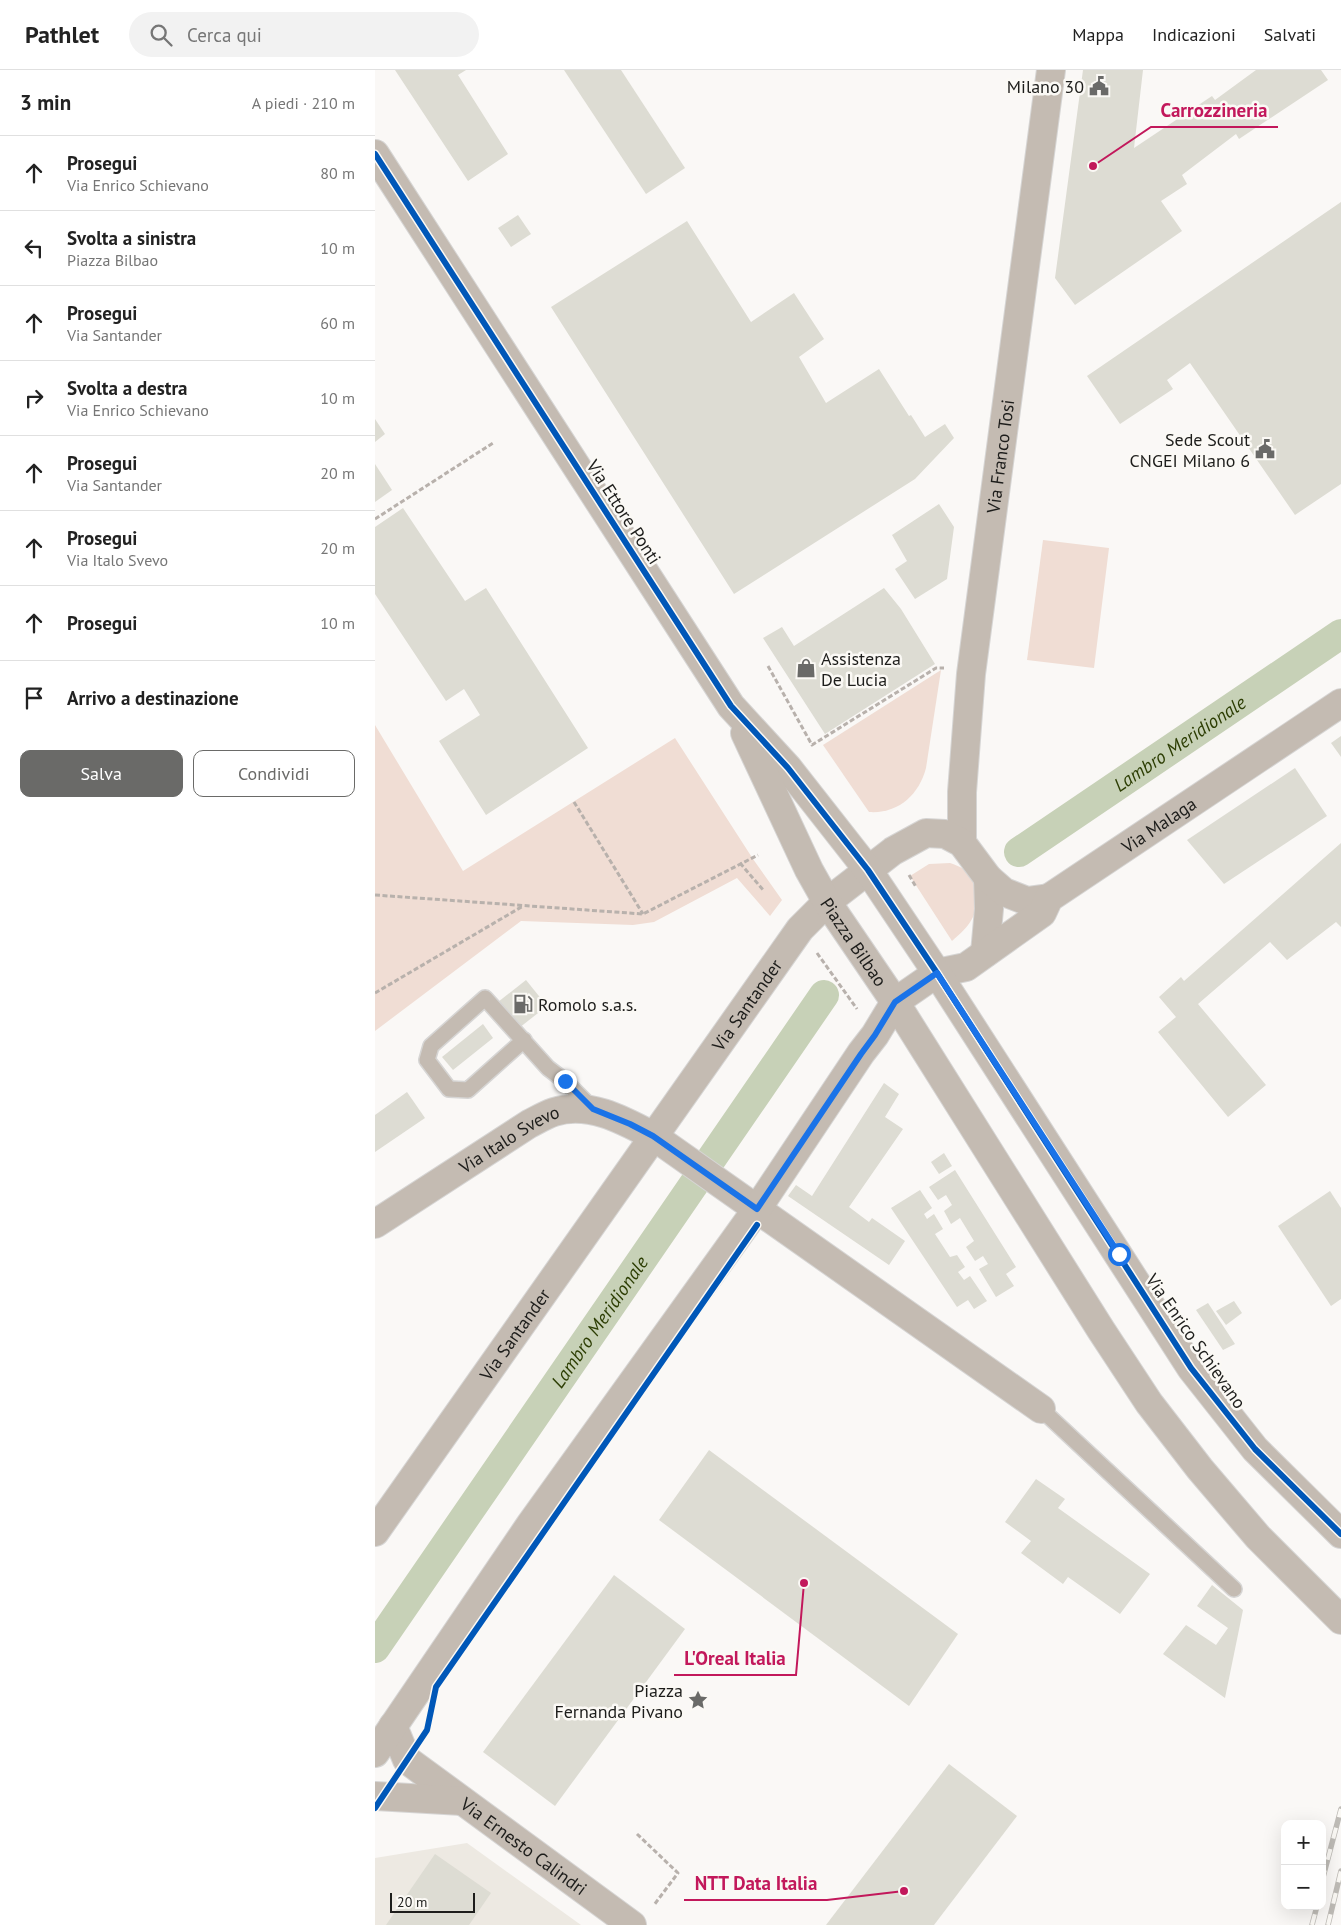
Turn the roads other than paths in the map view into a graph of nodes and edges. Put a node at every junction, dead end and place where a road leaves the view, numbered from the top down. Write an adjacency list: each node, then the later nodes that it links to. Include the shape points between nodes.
1 (1051, 70): 5 (street, Via Franco Tosi, via 971,674 961,792)
2 (375, 154): 4 (street, Via Ettore Ponti)
3 (1341, 703): 8 (street, Via Malaga)
4 (735, 712): 6 (street, Via Ettore Ponti, via 788,768); 9 (street, Via Ettore Ponti)
5 (962, 843): 6 (street, Piazza Bilbao, via 945,834 926,833 893,851); 7 (street)
6 (868, 870): 9 (street, Piazza Bilbao); 11 (street, Via Enrico Schievano)
7 (988, 878): 8 (street, via 1004,892 1027,901); 10 (street)
8 (1049, 898): 10 (street, Via Malaga, via 1043,913)
9 (827, 902): 12 (street, Piazza Bilbao); 15 (street, Via Santander, via 799,929)
10 (985, 952): 11 (street, Piazza Bilbao, via 966,967)
11 (937, 973): 12 (street, Piazza Bilbao); 20 (street, Via Enrico Schievano, via 1191,1368 1255,1449)
12 (895, 1002): 16 (street, via 861,1054); 22 (street, via 1149,1403 1199,1469 1258,1537)
13 (524, 1040): 13 (lane, via 485,998 431,1046 427,1060 449,1089 469,1090); 14 (lane, via 548,1068)
14 (593, 1109): 15 (street, Via Italo Svevo); 17 (street, Via Italo Svevo, via 554,1112 529,1124)
15 (662, 1142): 16 (street); 19 (street, Via Santander)
16 (746, 1202): 18 (street); 23 (street)
17 (375, 1224)
18 (1041, 1409): 21 (lane)
19 (375, 1532)
20 (1341, 1534)
21 (1234, 1589)
22 (1341, 1620)
23 (393, 1726): 24 (street); 26 (street, via 405,1758)
24 (375, 1752)
25 (375, 1796): 26 (street, Via Ernesto Calindri)
26 (461, 1801): 27 (street, Via Ernesto Calindri)
27 (632, 1925)

